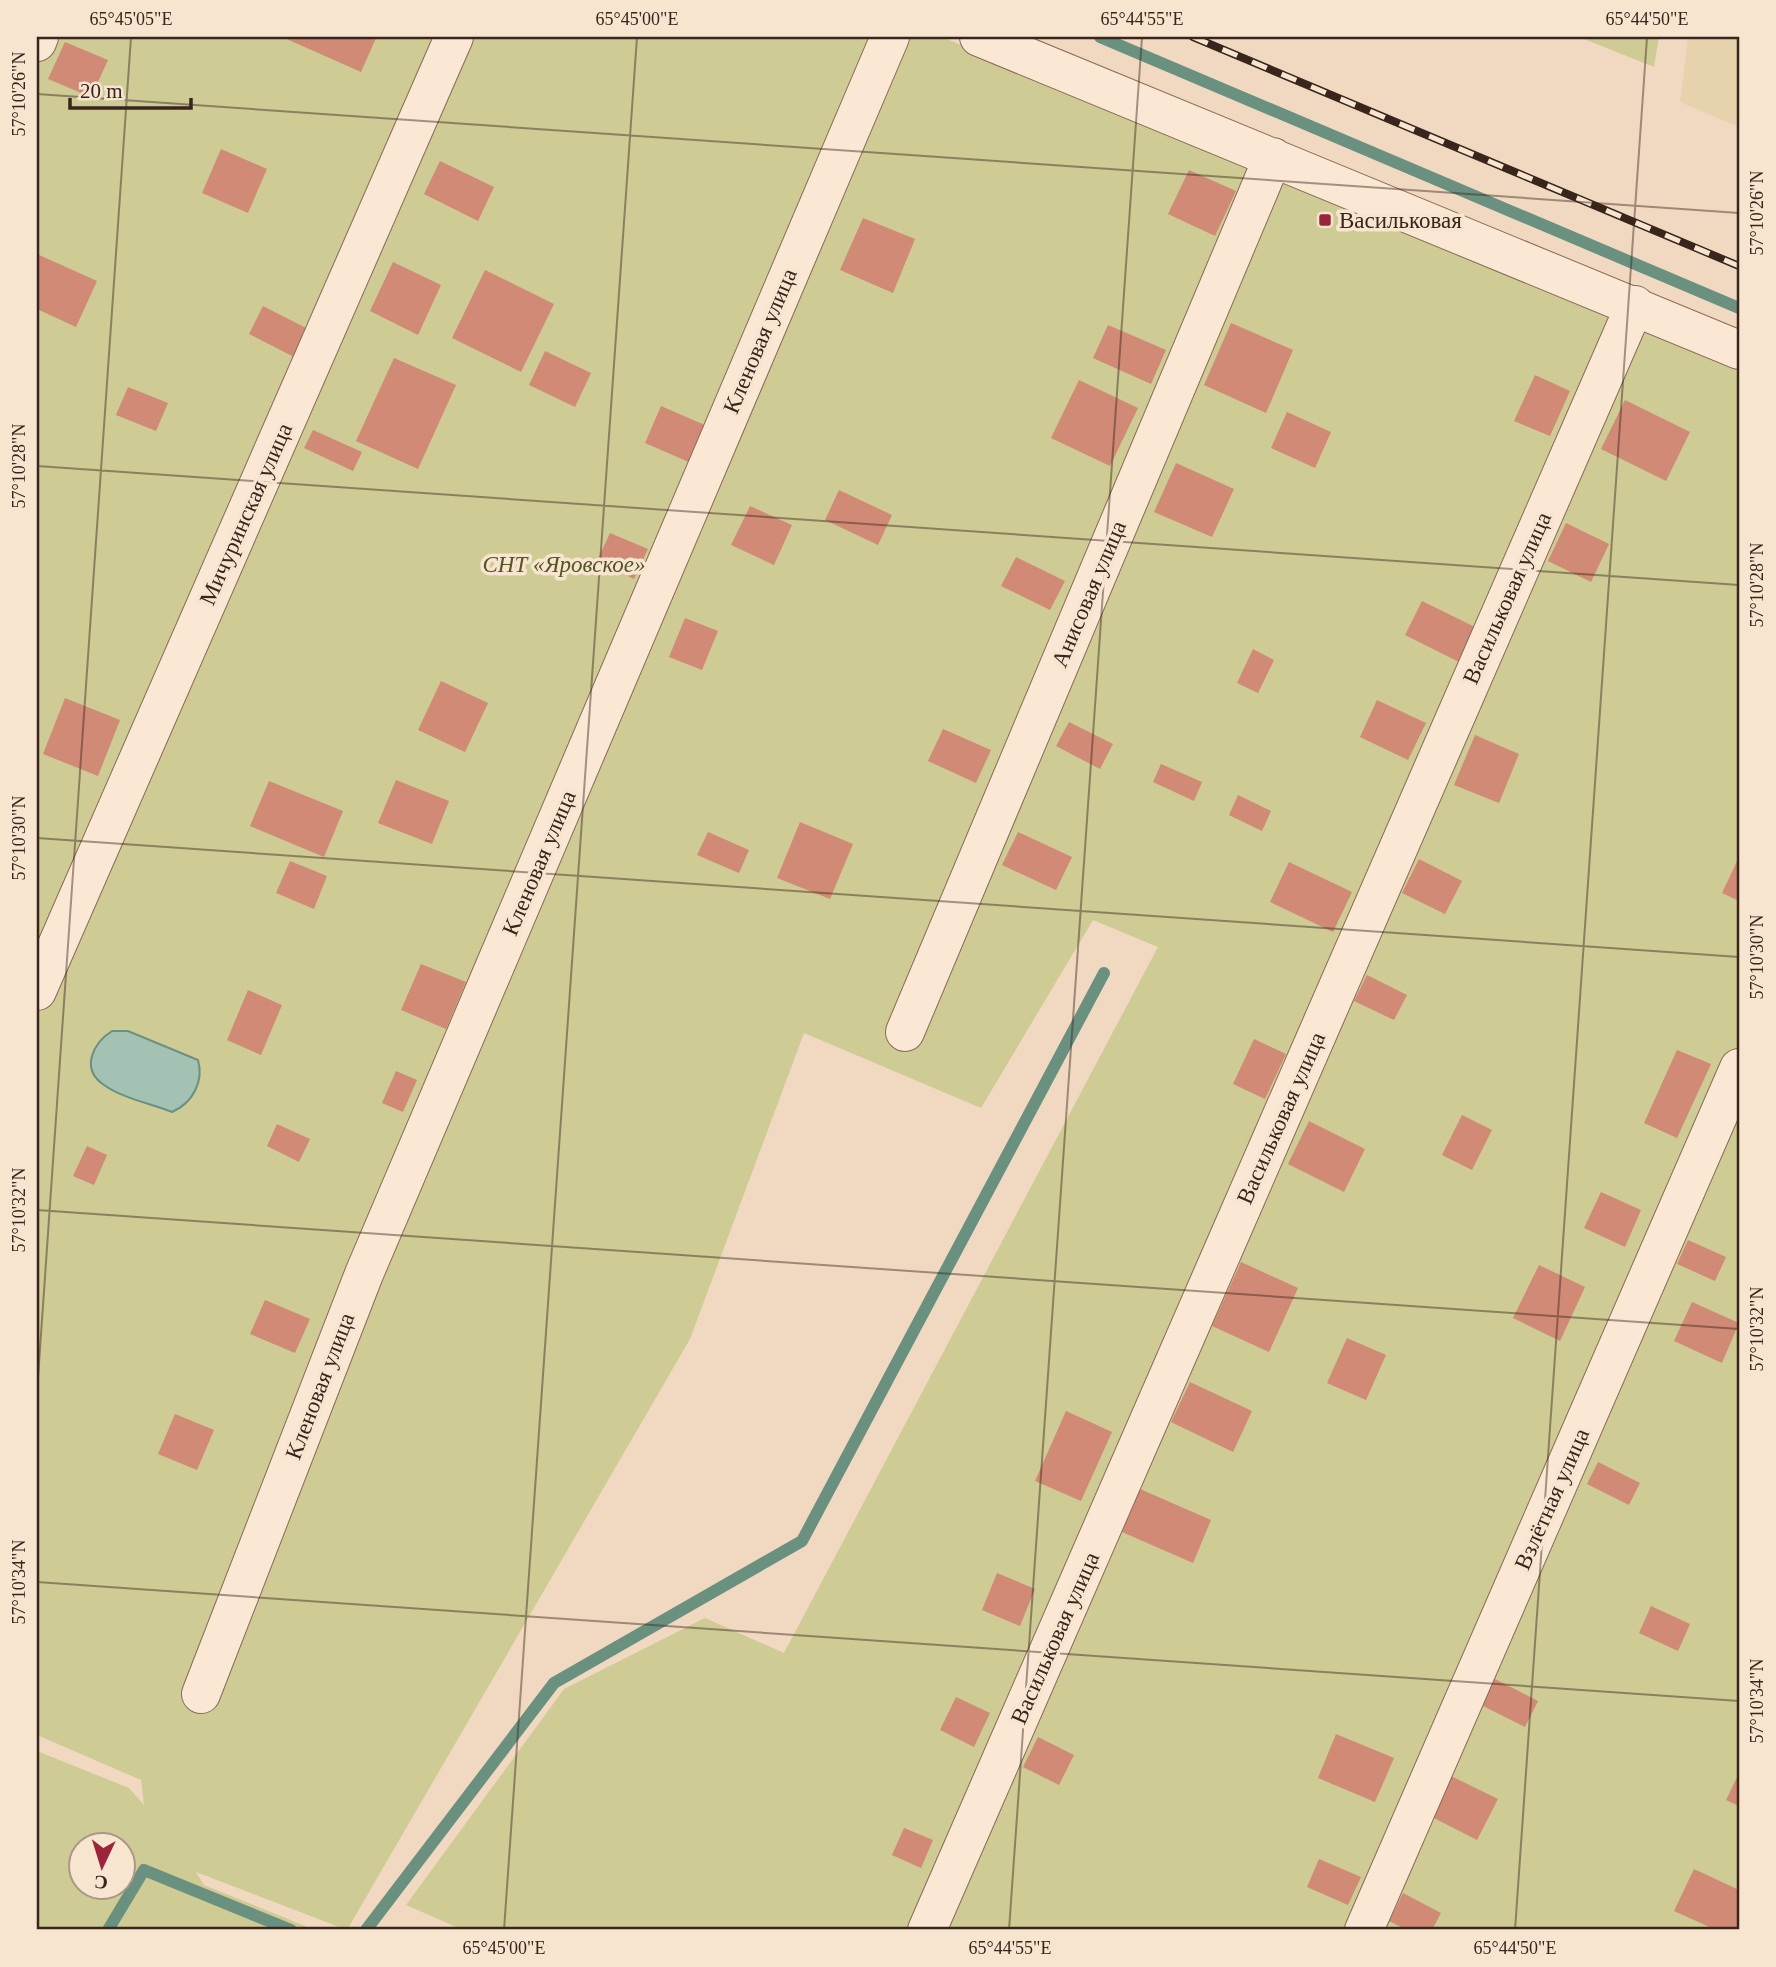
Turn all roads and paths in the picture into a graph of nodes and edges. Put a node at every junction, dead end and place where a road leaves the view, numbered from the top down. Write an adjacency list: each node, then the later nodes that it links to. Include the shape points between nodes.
1 (39, 37): 5 (street)
2 (454, 37): 9 (street, Мичуринская улица)
3 (890, 37): 12 (street, Кленовая улица, via 364,1274)
4 (979, 37): 6 (street)
5 (37, 42)
6 (1273, 157): 7 (street); 10 (street, Анисовая улица)
7 (1635, 305): 8 (street); 13 (street, Васильковая улица)
8 (1739, 350)
9 (37, 991)
10 (905, 1032)
11 (1739, 1068): 14 (street, Взлётная улица)
12 (201, 1694)
13 (927, 1930)
14 (1364, 1930)

